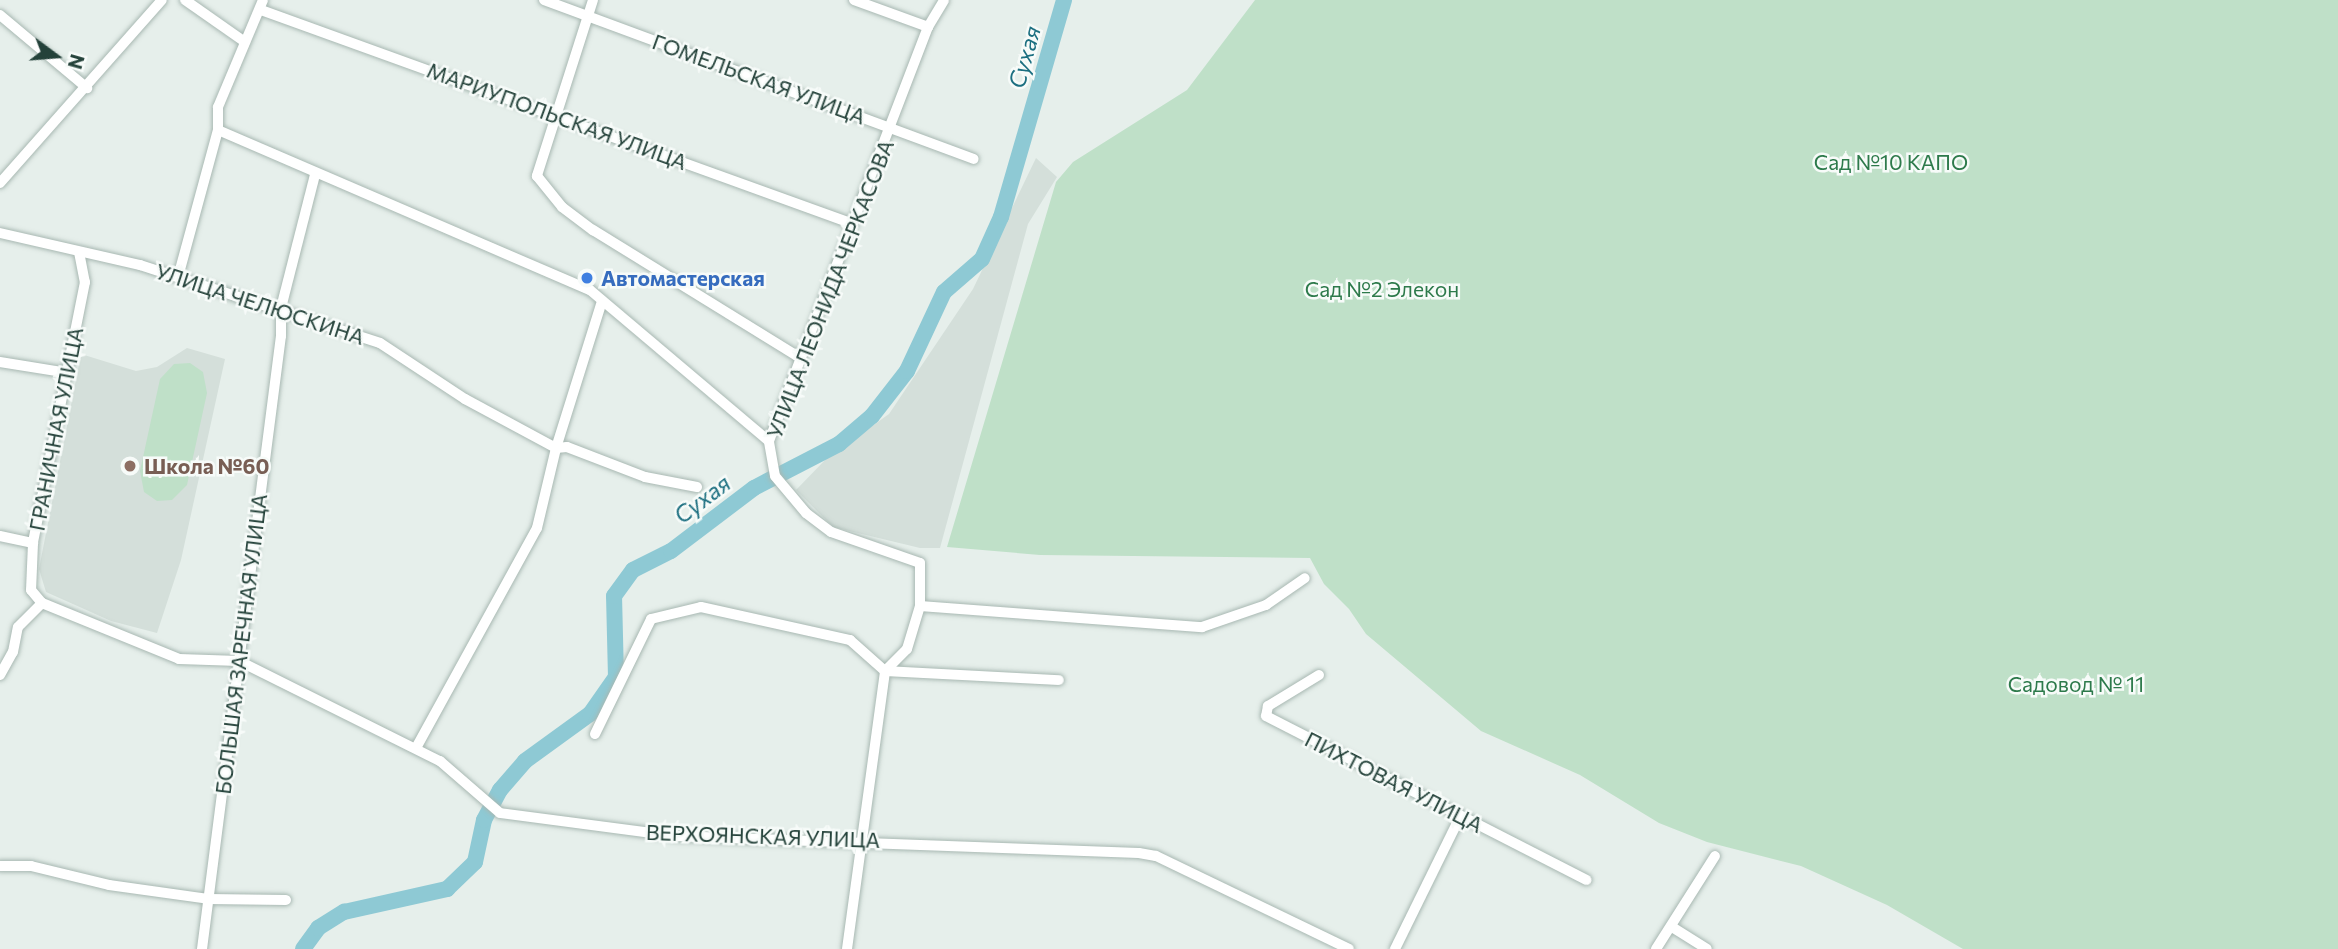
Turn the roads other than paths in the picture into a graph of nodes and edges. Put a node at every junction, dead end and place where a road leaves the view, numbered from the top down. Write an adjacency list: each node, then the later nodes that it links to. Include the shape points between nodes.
1 (162, 0): 12 (street)
2 (185, 0): 11 (street)
3 (544, 0): 9 (street, ГОМЕЛЬСКАЯ УЛИЦА)
4 (593, 0): 9 (street)
5 (854, 0): 10 (street)
6 (944, 0): 10 (street, УЛИЦА ЛЕОНИДА ЧЕРКАСОВА)
7 (262, 5): 11 (street); 13 (street, МАРИУПОЛЬСКАЯ УЛИЦА)
8 (0, 15): 12 (street)
9 (588, 16): 13 (street); 14 (street, ГОМЕЛЬСКАЯ УЛИЦА)
10 (928, 27): 14 (street, УЛИЦА ЛЕОНИДА ЧЕРКАСОВА)
11 (245, 43): 15 (street, via 218,107)
12 (87, 88): 18 (street)
13 (554, 114): 19 (street, МАРИУПОЛЬСКАЯ УЛИЦА); 25 (street, via 537,176 562,207)
14 (892, 127): 16 (street, ГОМЕЛЬСКАЯ УЛИЦА); 19 (street, УЛИЦА ЛЕОНИДА ЧЕРКАСОВА)
15 (218, 130): 17 (street); 22 (street)
16 (973, 159)
17 (314, 175): 23 (street, via 399,204 527,267 590,290); 24 (street, БОЛЬШАЯ ЗАРЕЧНАЯ УЛИЦА)
18 (0, 183)
19 (853, 224): 25 (street, УЛИЦА ЛЕОНИДА ЧЕРКАСОВА)
20 (0, 233): 21 (street, УЛИЦА ЧЕЛЮСКИНА)
21 (79, 252): 22 (street, УЛИЦА ЧЕЛЮСКИНА); 27 (street, ГРАНИЧНАЯ УЛИЦА, via 85,282)
22 (178, 277): 24 (street, УЛИЦА ЧЕЛЮСКИНА)
23 (602, 301): 28 (street); 29 (street)
24 (281, 308): 29 (street, УЛИЦА ЧЕЛЮСКИНА, via 380,344 466,399); 36 (street, БОЛЬШАЯ ЗАРЕЧНАЯ УЛИЦА)
25 (800, 358): 28 (street, УЛИЦА ЛЕОНИДА ЧЕРКАСОВА)
26 (0, 362): 27 (street)
27 (69, 373): 32 (street, ГРАНИЧНАЯ УЛИЦА)
28 (769, 441): 35 (street, УЛИЦА ЛЕОНИДА ЧЕРКАСОВА, via 781,485 831,532 920,563)
29 (556, 448): 30 (street, УЛИЦА ЧЕЛЮСКИНА, via 567,447 645,477); 42 (street, via 537,528)
30 (697, 487)
31 (0, 536): 32 (street)
32 (33, 542): 34 (street, ГРАНИЧНАЯ УЛИЦА, via 31,590)
33 (1305, 578): 35 (street, via 1266,605 1202,627)
34 (42, 603): 36 (street, ВЕРХОЯНСКАЯ УЛИЦА, via 179,659); 38 (street, via 18,626 13,652)
35 (920, 606): 37 (street, УЛИЦА ЛЕОНИДА ЧЕРКАСОВА, via 907,649)
36 (239, 661): 42 (street, ВЕРХОЯНСКАЯ УЛИЦА); 48 (street, БОЛЬШАЯ ЗАРЕЧНАЯ УЛИЦА)
37 (886, 671): 40 (street); 41 (street, via 850,640 701,607 651,619); 44 (street)
38 (0, 675)
39 (1319, 675): 43 (street, ПИХТОВАЯ УЛИЦА, via 1268,706 1266,716)
40 (1059, 680)
41 (595, 734)
42 (416, 748): 44 (street, ВЕРХОЯНСКАЯ УЛИЦА, via 440,761 500,813 675,836)
43 (1460, 817): 47 (street, ПИХТОВАЯ УЛИЦА); 54 (street)
44 (865, 840): 52 (street, via 846,932); 53 (street, ВЕРХОЯНСКАЯ УЛИЦА, via 1156,856)
45 (1715, 856): 50 (street)
46 (0, 866): 48 (street, via 31,866 108,885)
47 (1586, 880)
48 (208, 899): 49 (street); 51 (street, БОЛЬШАЯ ЗАРЕЧНАЯ УЛИЦА)
49 (286, 900)
50 (1672, 927): 55 (street); 56 (street)
51 (202, 949)
52 (847, 949)
53 (1349, 949)
54 (1395, 949)
55 (1656, 949)
56 (1707, 949)

